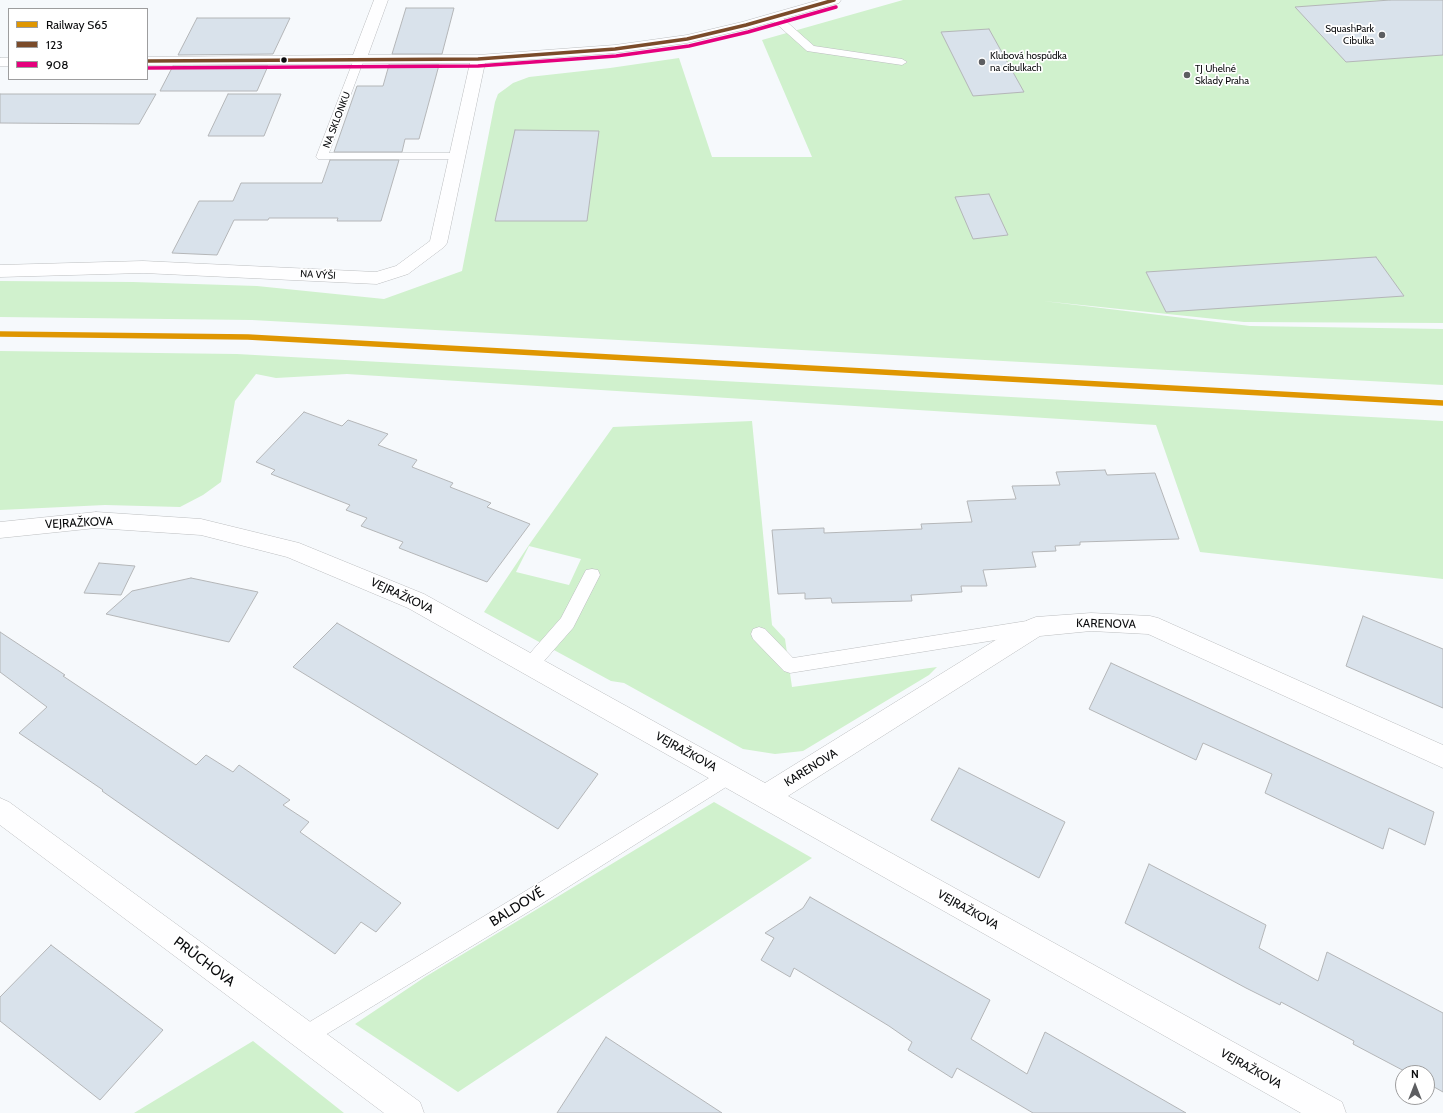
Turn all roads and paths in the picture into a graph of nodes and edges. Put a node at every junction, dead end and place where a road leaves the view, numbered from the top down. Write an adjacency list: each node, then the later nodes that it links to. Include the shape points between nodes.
1 (381, 0): 4 (street, NA SKLONKU)
2 (834, 0): 3 (street)
3 (775, 17): 5 (street, via 687,39 615,49); 7 (lane, via 811,49)
4 (360, 59): 5 (street); 6 (street); 8 (lane, NA SKLONKU, via 322,157)
5 (478, 59): 8 (street, NA VÝŠI)
6 (148, 61)
7 (902, 62)
8 (458, 157): 9 (street, NA VÝŠI, via 438,242 402,270 376,278 143,267)
9 (0, 271)
10 (0, 530): 14 (street, VEJRAŽKOVA, via 96,520 151,523 201,527 291,549 416,601)
11 (592, 575): 14 (lane, via 567,623)
12 (1036, 627): 13 (lane, via 790,666); 15 (street, KARENOVA, via 1091,622 1150,625); 17 (street, KARENOVA)
13 (759, 634)
14 (531, 664): 16 (street, VEJRAŽKOVA)
15 (1443, 757)
16 (728, 776): 17 (street, VEJRAŽKOVA); 19 (lane, BALDOVÉ)
17 (765, 797): 21 (street, VEJRAŽKOVA)
18 (0, 810): 19 (street, PRŮCHOVA)
19 (305, 1036): 20 (street, PRŮCHOVA)
20 (409, 1113)
21 (1331, 1113)

